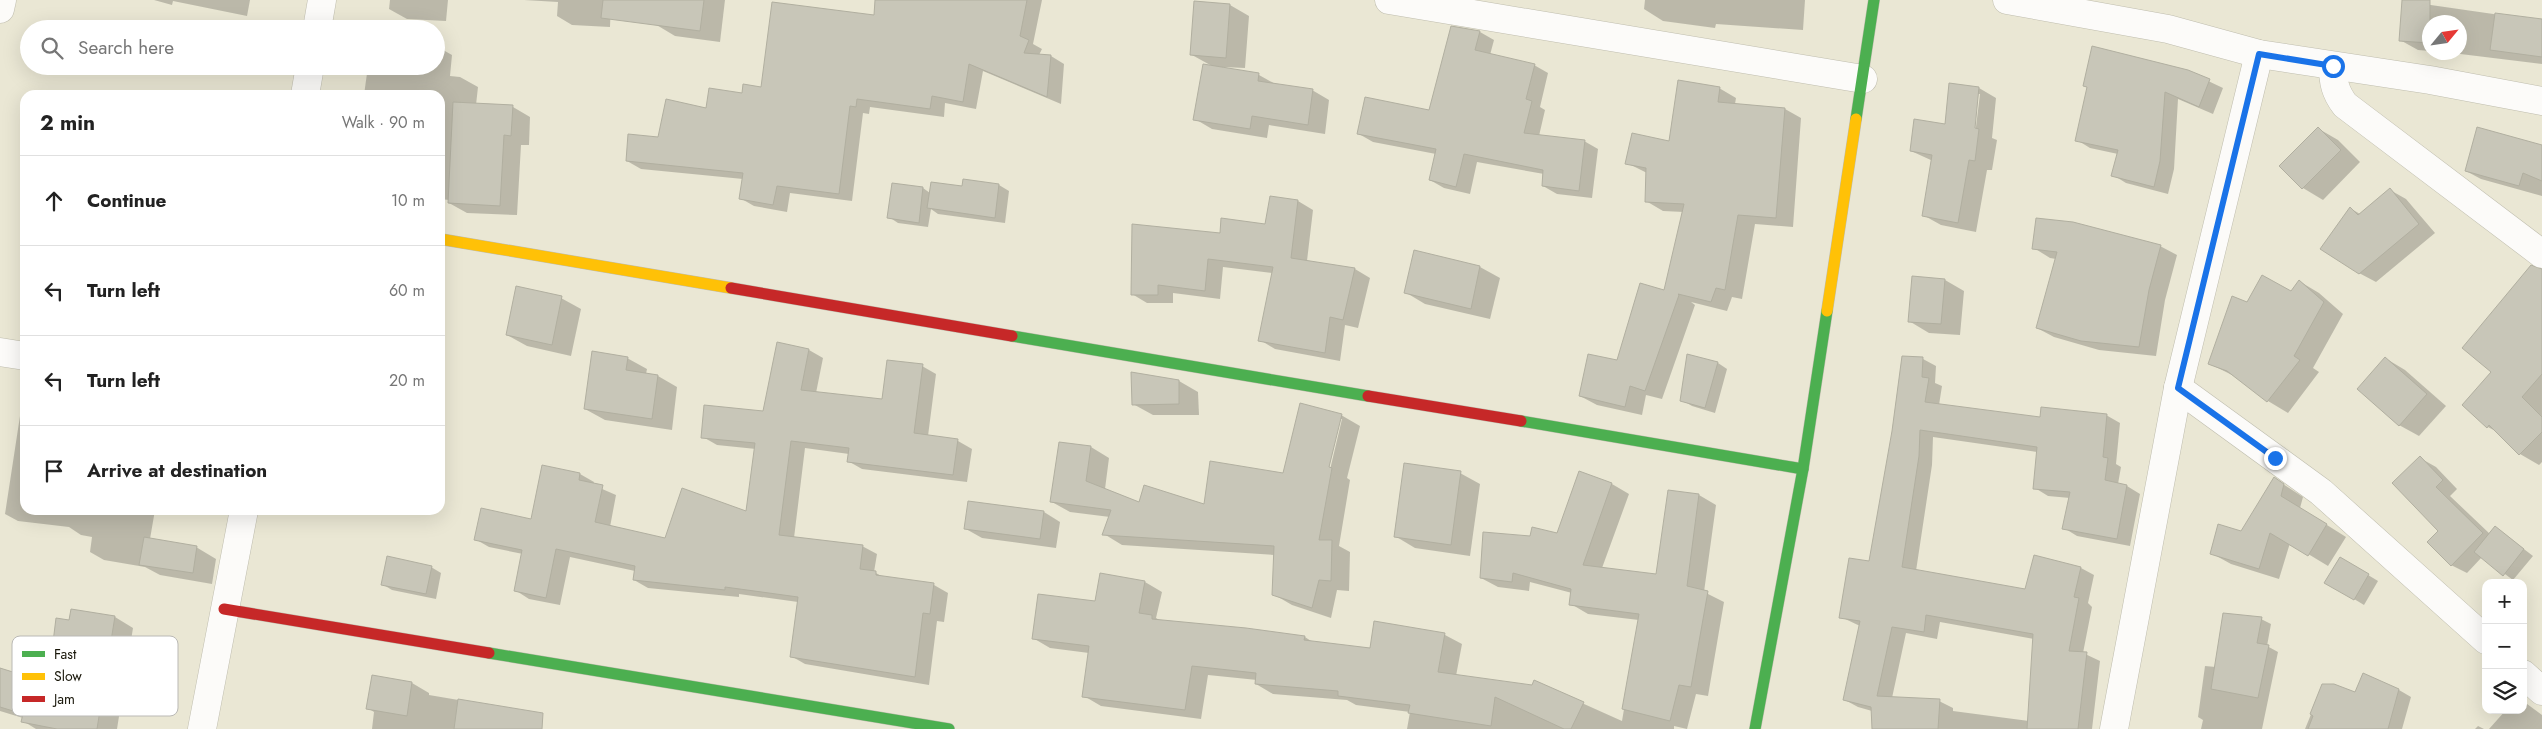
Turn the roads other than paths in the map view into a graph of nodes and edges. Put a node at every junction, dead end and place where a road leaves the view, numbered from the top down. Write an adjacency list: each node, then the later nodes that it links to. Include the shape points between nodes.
1 (2, 0): 6 (street)
2 (322, 0): 7 (street)
3 (1390, 0): 11 (street)
4 (1874, 0): 11 (street)
5 (2007, 0): 8 (street, via 2168,29)
6 (0, 9)
7 (319, 20)
8 (2259, 54): 9 (street); 18 (street)
9 (2333, 66): 13 (street); 15 (street, via 2335,88 2345,105)
10 (308, 75): 12 (street)
11 (1863, 79): 19 (street)
12 (306, 90)
13 (2542, 101)
14 (445, 240): 19 (street)
15 (2542, 254)
16 (0, 352): 17 (street)
17 (20, 355)
18 (2178, 388): 22 (street, via 2321,492); 28 (street)
19 (1803, 469): 27 (street)
20 (243, 515): 21 (street)
21 (224, 609): 25 (street); 26 (street)
22 (2482, 636)
23 (2527, 677): 24 (street)
24 (2542, 690)
25 (202, 729)
26 (949, 729)
27 (1755, 729)
28 (2114, 729)

